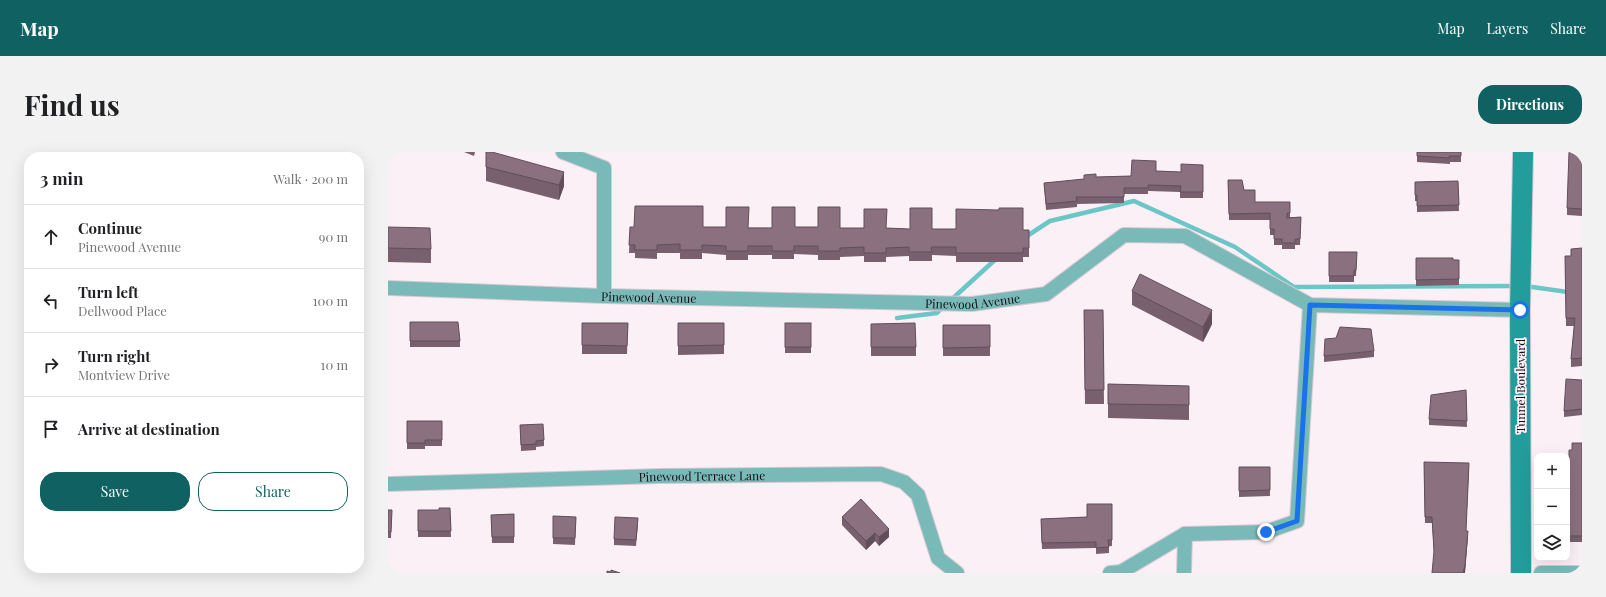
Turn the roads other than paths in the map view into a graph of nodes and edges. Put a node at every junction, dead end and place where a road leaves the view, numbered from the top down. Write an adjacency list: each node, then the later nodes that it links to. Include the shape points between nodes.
1 (563, 152): 4 (street, via 604,168)
2 (1523, 152): 6 (street, Tunnel Boulevard)
3 (388, 288): 4 (street, Pinewood Avenue)
4 (604, 296): 5 (street, Pinewood Avenue, via 972,304 1046,294 1124,235 1185,236)
5 (1310, 305): 6 (street, Pinewood Avenue); 8 (street, via 1297,521 1266,532)
6 (1520, 310): 12 (street, Tunnel Boulevard)
7 (388, 484): 9 (street, Pinewood Terrace Lane, via 660,476 881,474 904,482 918,494 938,558)
8 (1185, 534): 10 (street, via 1120,572); 11 (street)
9 (957, 573)
10 (1110, 573)
11 (1184, 573)
12 (1521, 573)
13 (1541, 573): 14 (street)
14 (1582, 573)

